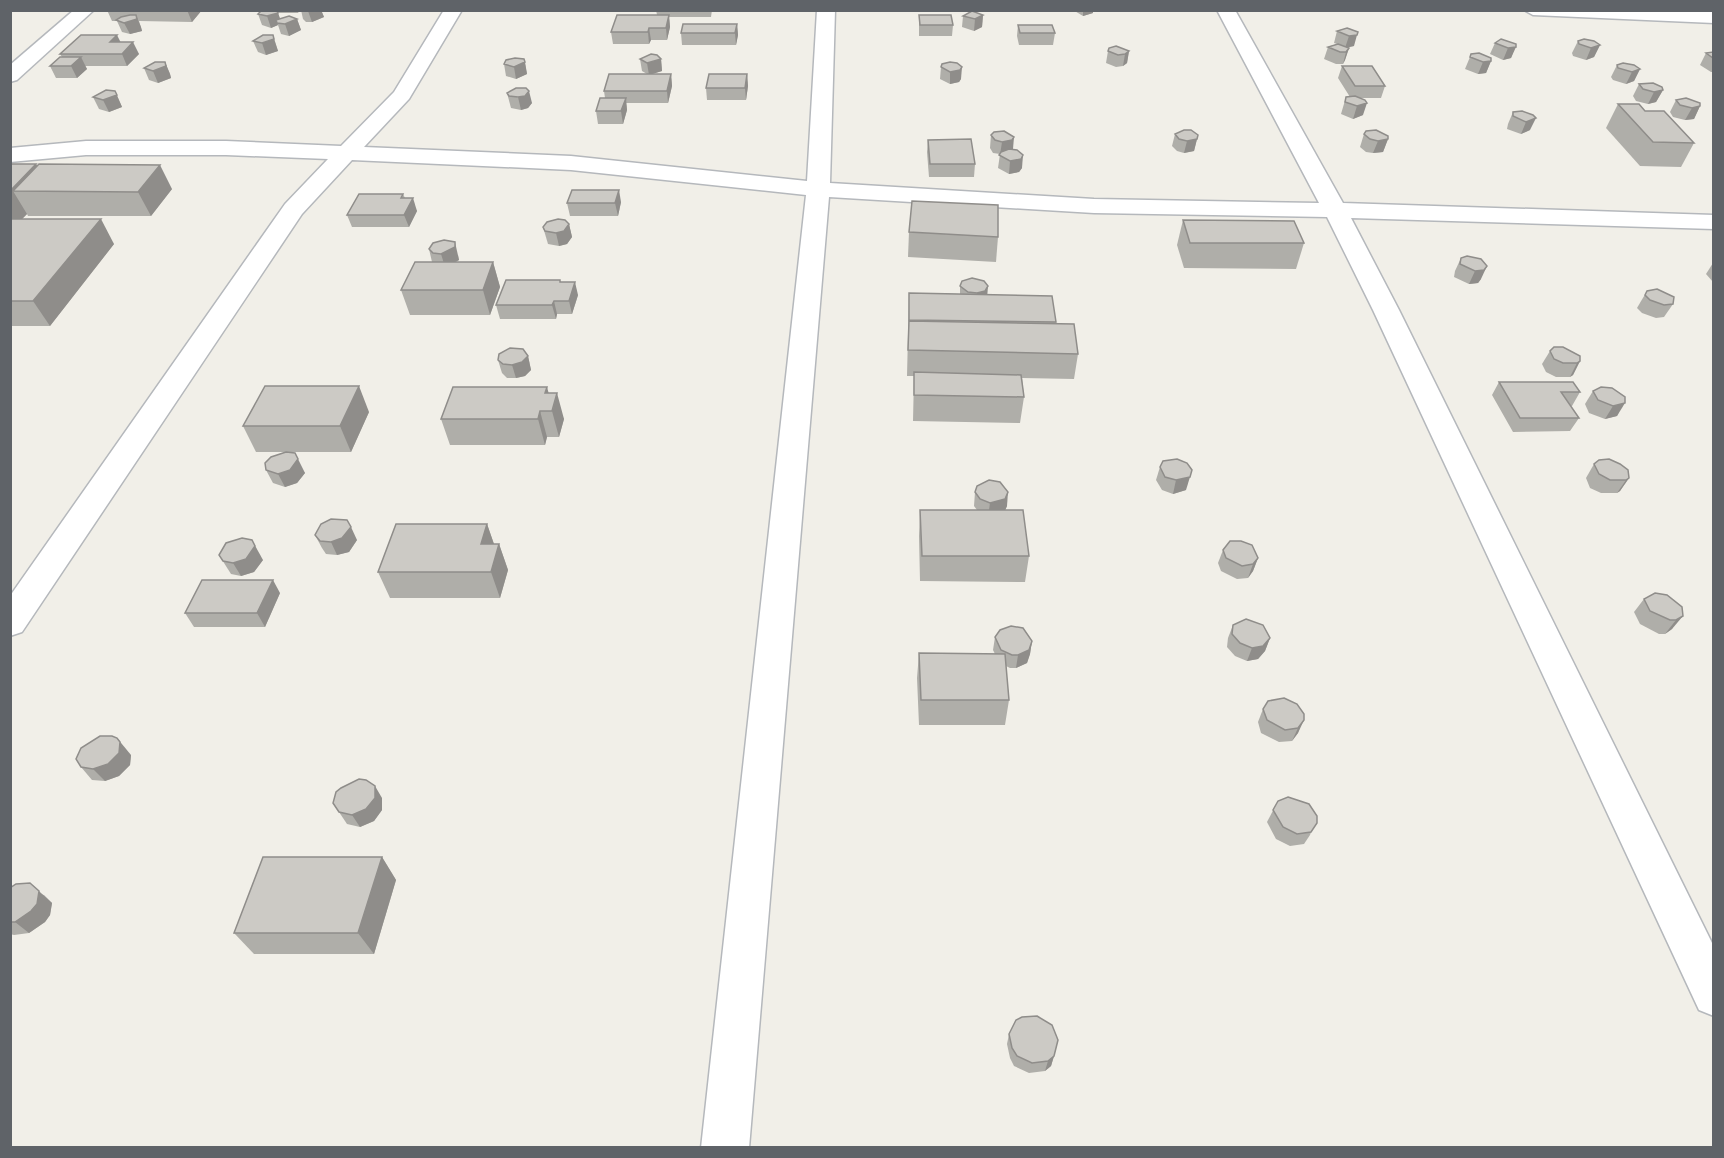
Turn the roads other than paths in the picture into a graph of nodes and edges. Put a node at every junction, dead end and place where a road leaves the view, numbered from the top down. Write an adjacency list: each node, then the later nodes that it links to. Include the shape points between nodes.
1 (85, 10): 7 (street)
2 (453, 10): 8 (street, via 402,95)
3 (826, 10): 10 (street)
4 (1226, 10): 11 (street)
5 (1533, 10): 6 (street)
6 (1713, 18)
7 (10, 75)
8 (348, 153): 9 (street, via 98,148); 10 (street, via 571,163); 13 (street, via 293,209)
9 (10, 155)
10 (818, 189): 11 (street, via 1094,206); 15 (street)
11 (1335, 210): 12 (street); 14 (street)
12 (1713, 222)
13 (10, 623)
14 (1713, 995)
15 (725, 1148)

